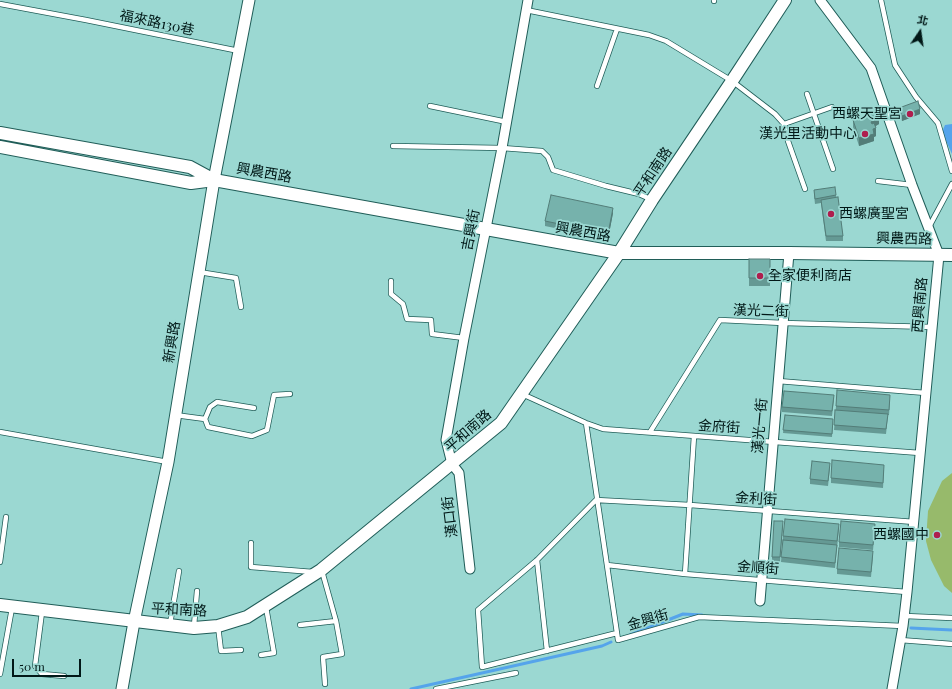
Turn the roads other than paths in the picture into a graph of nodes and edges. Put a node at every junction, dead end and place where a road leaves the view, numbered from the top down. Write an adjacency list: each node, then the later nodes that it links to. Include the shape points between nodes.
1 (249, 0): 9 (street, 新興路)
2 (528, 0): 7 (street, 吉興街)
3 (785, 0): 10 (main road, 平和南路)
4 (820, 0): 27 (street, 西興南路, via 871,68)
5 (881, 0): 23 (lane, via 895,65 916,97 938,123)
6 (0, 4): 9 (lane, 福來路130巷)
7 (526, 10): 8 (lane); 16 (street, 吉興街)
8 (617, 29): 10 (lane, via 666,41); 11 (lane)
9 (239, 51): 24 (street, 新興路)
10 (732, 81): 17 (lane, via 776,114); 29 (main road, 平和南路)
11 (598, 86)
12 (807, 94): 15 (lane)
13 (430, 106): 16 (lane)
14 (832, 107): 15 (lane)
15 (814, 114): 17 (lane); 22 (lane)
16 (507, 122): 21 (street, 吉興街)
17 (784, 124): 28 (lane)
18 (0, 133): 24 (main road, 興農西路, via 190,167)
19 (393, 146): 21 (lane)
20 (0, 147): 24 (main road, 興農西路, via 191,183)
21 (502, 148): 29 (lane, via 542,151 554,170); 31 (street, 吉興街)
22 (833, 169)
23 (952, 171)
24 (214, 180): 31 (main road, 興農西路); 36 (street, 新興路)
25 (878, 181): 27 (lane)
26 (952, 184): 30 (lane)
27 (912, 185): 30 (street, 西興南路)
28 (805, 189)
29 (652, 200): 32 (main road, 平和南路)
30 (929, 227): 34 (street, 西興南路)
31 (486, 230): 32 (main road, 興農西路); 41 (street, 吉興街)
32 (619, 253): 33 (main road, 興農西路); 45 (main road, 平和南路)
33 (789, 253): 34 (main road, 興農西路); 39 (street, 漢光一街)
34 (939, 255): 35 (main road, 興農西路); 40 (street, 西興南路)
35 (952, 255)
36 (199, 272): 38 (lane, via 236,278); 47 (street, 新興路)
37 (391, 281): 41 (lane, via 391,294 404,304 407,319 431,320 432,334)
38 (241, 307)
39 (783, 324): 40 (lane, 漢光二街); 42 (street, 漢光一街); 51 (lane, 漢光二街, via 720,320)
40 (932, 327): 43 (street, 西興南路)
41 (464, 338): 56 (street, 吉興街, via 446,440)
42 (778, 381): 43 (lane); 53 (street, 漢光一街)
43 (926, 393): 54 (street, 西興南路)
44 (290, 394): 48 (lane, via 274,395 267,430 252,436 208,427)
45 (522, 394): 49 (lane, 金府街); 56 (main road, 平和南路, via 501,423)
46 (254, 408): 48 (lane, via 216,402 210,407)
47 (175, 415): 48 (lane); 55 (street, 新興路)
48 (205, 418)
49 (586, 423): 51 (lane, 金府街, via 603,429); 57 (lane, 金興街)
50 (0, 432): 55 (lane)
51 (650, 432): 52 (lane, 金府街)
52 (694, 436): 53 (lane, 金府街); 58 (lane)
53 (772, 442): 54 (lane, 金府街); 59 (street, 漢光一街)
54 (920, 453): 61 (street, 西興南路)
55 (168, 462): 79 (street, 新興路)
56 (452, 464): 66 (street, 漢口街, via 459,473); 68 (main road, 平和南路)
57 (596, 500): 58 (lane, 金利街); 63 (lane); 65 (lane, 金興街)
58 (690, 505): 59 (lane, 金利街); 69 (lane)
59 (767, 511): 61 (lane, 金利街); 70 (street, 漢光一街)
60 (6, 517): 64 (lane)
61 (915, 522): 72 (street, 西興南路)
62 (250, 543): 68 (lane, via 251,567)
63 (537, 560): 90 (lane); 90 (lane, via 478,610 482,667)
64 (0, 562)
65 (607, 565): 69 (lane, 金順街); 86 (lane, 金興街)
66 (470, 569)
67 (179, 571): 81 (lane)
68 (319, 571): 75 (main road, 平和南路); 80 (lane)
69 (685, 574): 70 (lane, 金順街)
70 (762, 580): 72 (lane, 金順街); 73 (street, 漢光一街)
71 (197, 591): 85 (lane)
72 (907, 592): 77 (street, 西興南路)
73 (760, 601)
74 (6, 605): 76 (main road, 平和南路); 92 (lane)
75 (265, 606): 83 (main road, 平和南路, via 247,617); 91 (lane, via 274,654)
76 (42, 610): 79 (main road, 平和南路); 94 (lane, via 35,666 42,674)
77 (904, 616): 78 (lane); 84 (street, 西興南路)
78 (952, 618)
79 (134, 622): 81 (main road, 平和南路); 96 (street, 新興路)
80 (336, 622): 82 (lane); 95 (lane, via 342,654 323,657)
81 (170, 625): 85 (main road, 平和南路)
82 (300, 625)
83 (218, 626): 85 (main road, 平和南路); 89 (lane, via 221,652)
84 (903, 626): 86 (lane, 金興街, via 699,617 618,640); 87 (street, 西興南路)
85 (194, 628)
86 (617, 633): 90 (lane)
87 (900, 640): 88 (lane); 98 (street, 西興南路)
88 (952, 644)
89 (240, 650)
90 (547, 651)
91 (261, 656)
92 (0, 674)
93 (516, 674): 97 (lane)
94 (64, 676)
95 (325, 684)
96 (122, 689)
97 (436, 689)
98 (892, 689)

